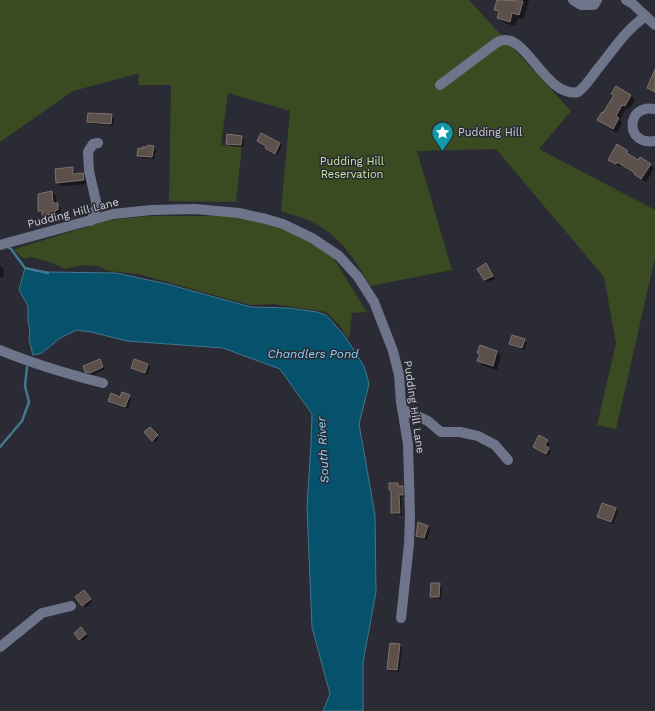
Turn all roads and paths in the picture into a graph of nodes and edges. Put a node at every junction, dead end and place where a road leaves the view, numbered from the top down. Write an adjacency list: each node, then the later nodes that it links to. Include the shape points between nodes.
1 (573, 0): 2 (street, via 581,5 594,5)
2 (597, 0)
3 (626, 0): 4 (street)
4 (646, 16): 5 (street); 6 (street, via 622,38 578,92 569,93 555,86 528,54 507,39 496,43)
5 (655, 25)
6 (440, 85)
7 (655, 108): 8 (street, via 641,110 633,118 632,126 640,140)
8 (655, 141)
9 (98, 143): 10 (street, via 93,144 88,152 89,171)
10 (97, 206): 11 (street); 12 (street)
11 (113, 214): 12 (street, Pudding Hill Lane); 16 (street, Pudding Hill Lane, via 173,209 239,213 283,224 326,247 354,272 374,302 396,361)
12 (91, 220): 13 (street, Pudding Hill Lane)
13 (4, 244)
14 (0, 350): 15 (street)
15 (103, 383)
16 (402, 409): 17 (street, via 428,421 441,432 460,432 478,436 495,445); 19 (street, Pudding Hill Lane, via 408,444 410,515)
17 (508, 460)
18 (71, 606): 20 (street, via 42,613)
19 (401, 618)
20 (0, 648)

